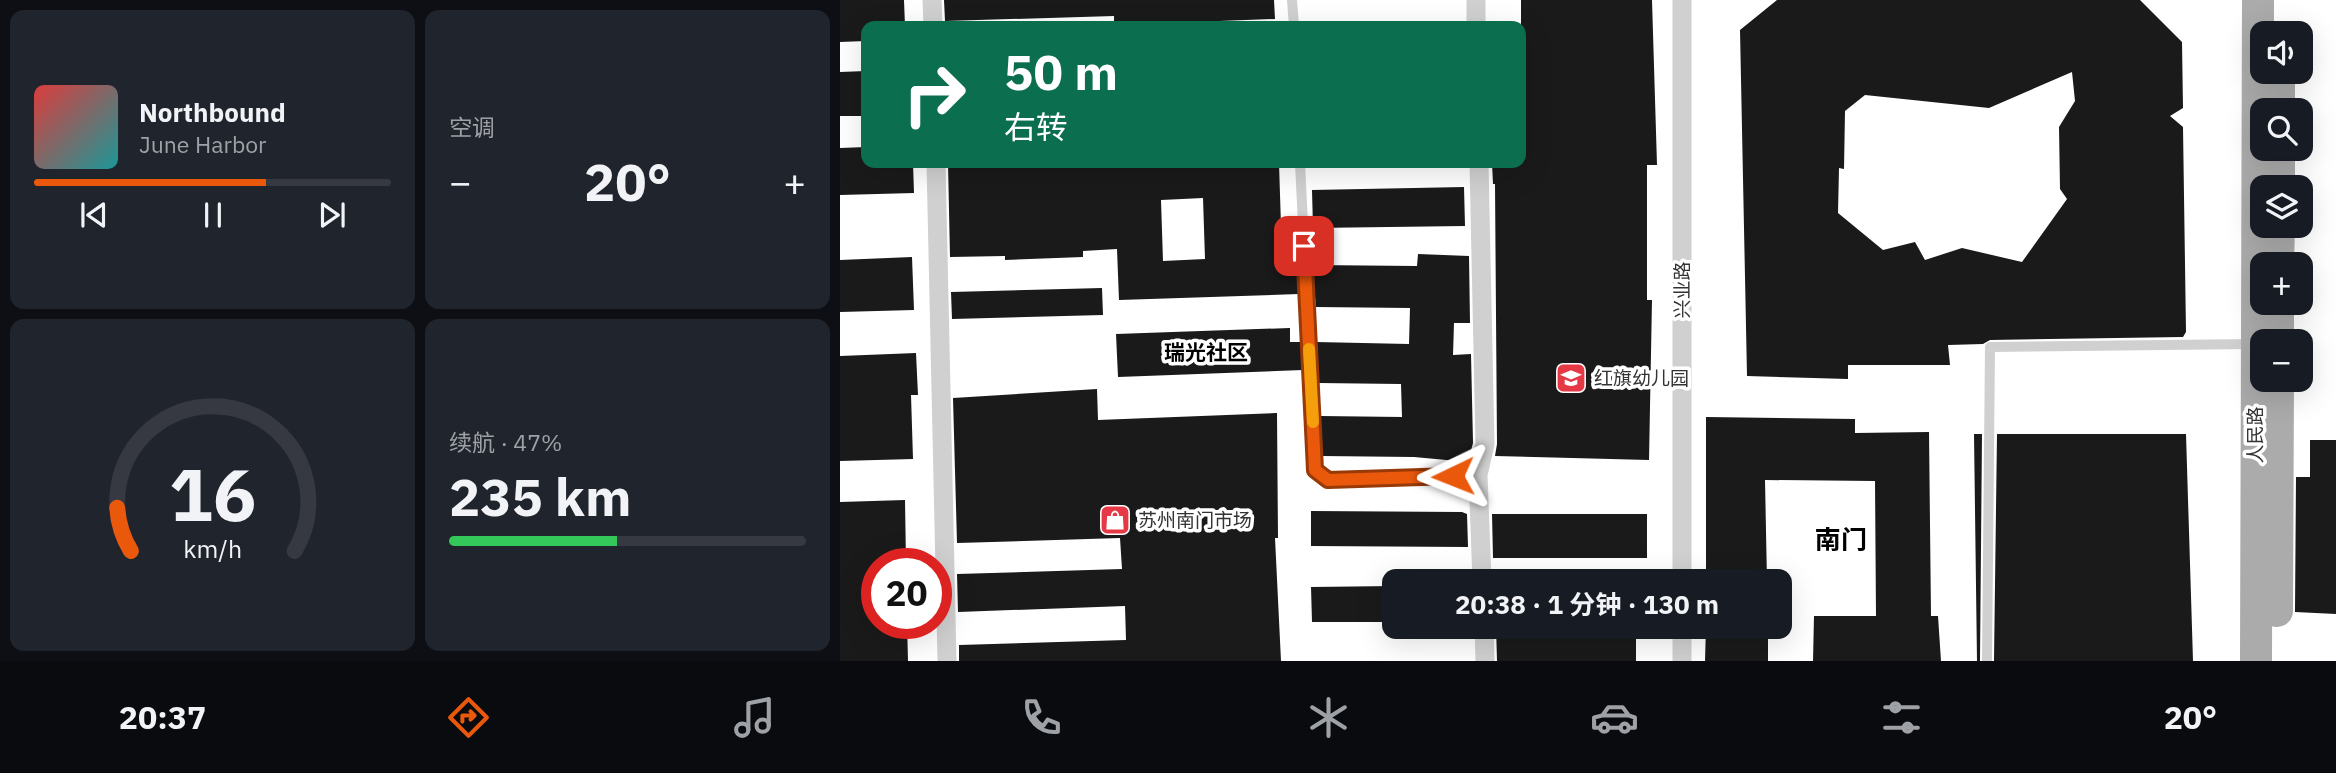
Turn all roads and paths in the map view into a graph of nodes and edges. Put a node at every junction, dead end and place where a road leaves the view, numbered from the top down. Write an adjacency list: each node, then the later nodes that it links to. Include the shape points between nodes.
1 (932, 0): 7 (street)
2 (1292, 0): 8 (lane)
3 (1476, 0): 9 (street)
4 (1682, 0): 20 (street, 兴业路)
5 (2258, 0): 14 (main road, 人民路)
6 (2279, 0): 10 (main road)
7 (933, 21)
8 (1294, 21)
9 (1476, 21)
10 (2279, 21)
11 (936, 168): 23 (street)
12 (1300, 168): 18 (lane, via 1315,470 1328,480)
13 (1479, 168): 18 (street, via 1485,444)
14 (2266, 329)
15 (2250, 343): 26 (lane, via 1990,347)
16 (2264, 392): 27 (main road, 人民路)
17 (2278, 392): 28 (main road, 人民路)
18 (1478, 475): 19 (street)
19 (1482, 569)
20 (1682, 569)
21 (1484, 639): 24 (street)
22 (1682, 639): 25 (street)
23 (947, 661)
24 (1485, 661)
25 (1682, 661)
26 (1987, 661)
27 (2256, 661)
28 (2277, 661)

